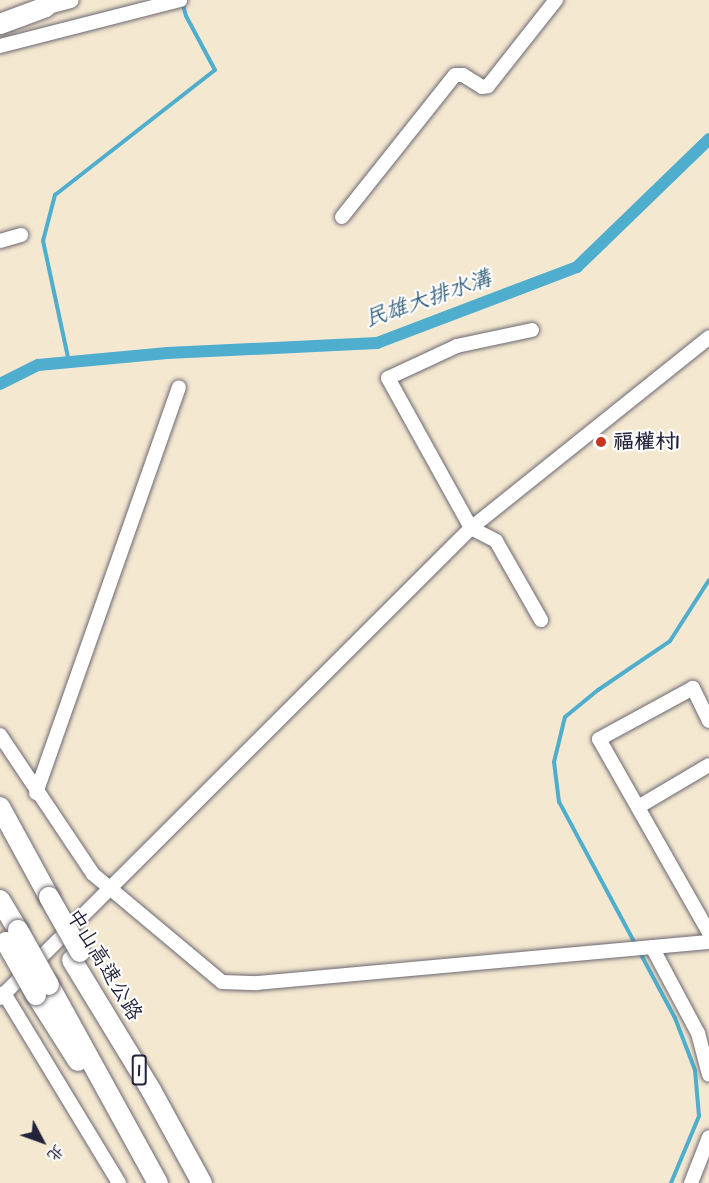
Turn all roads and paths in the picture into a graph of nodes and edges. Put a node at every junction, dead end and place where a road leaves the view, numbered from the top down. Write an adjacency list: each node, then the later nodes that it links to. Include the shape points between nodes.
1 (71, 0): 4 (main road)
2 (180, 0): 7 (street)
3 (556, 0): 8 (street, via 488,86 455,75)
4 (46, 7): 5 (main road); 6 (highway)
5 (0, 18)
6 (0, 24)
7 (0, 46)
8 (342, 217)
9 (21, 236): 10 (street)
10 (0, 241)
11 (532, 330): 14 (street, via 457,346 388,378)
12 (709, 337): 14 (street)
13 (178, 387): 19 (street)
14 (471, 528): 15 (street, via 496,540); 23 (street)
15 (542, 620)
16 (709, 721): 21 (street, via 693,688 599,739)
17 (0, 735): 19 (street)
18 (709, 765): 21 (street)
19 (36, 793): 23 (street, via 79,858)
20 (0, 807): 25 (highway)
21 (638, 807): 26 (street)
22 (0, 835): 25 (highway, 中山高速公路 / 1)
23 (110, 888): 29 (street, via 206,972 222,982 238,984); 30 (street)
24 (0, 900): 27 (highway)
25 (45, 902): 35 (highway, 中山高速公路 / 1)
26 (709, 933)
27 (8, 935): 34 (highway, 1, bridge, via 43,990 99,1095 122,1117)
28 (709, 942): 29 (street)
29 (642, 948): 31 (street, via 699,1033)
30 (2, 996): 33 (street)
31 (709, 1075)
32 (709, 1137): 36 (street)
33 (119, 1183)
34 (158, 1183)
35 (202, 1183)
36 (691, 1183)

